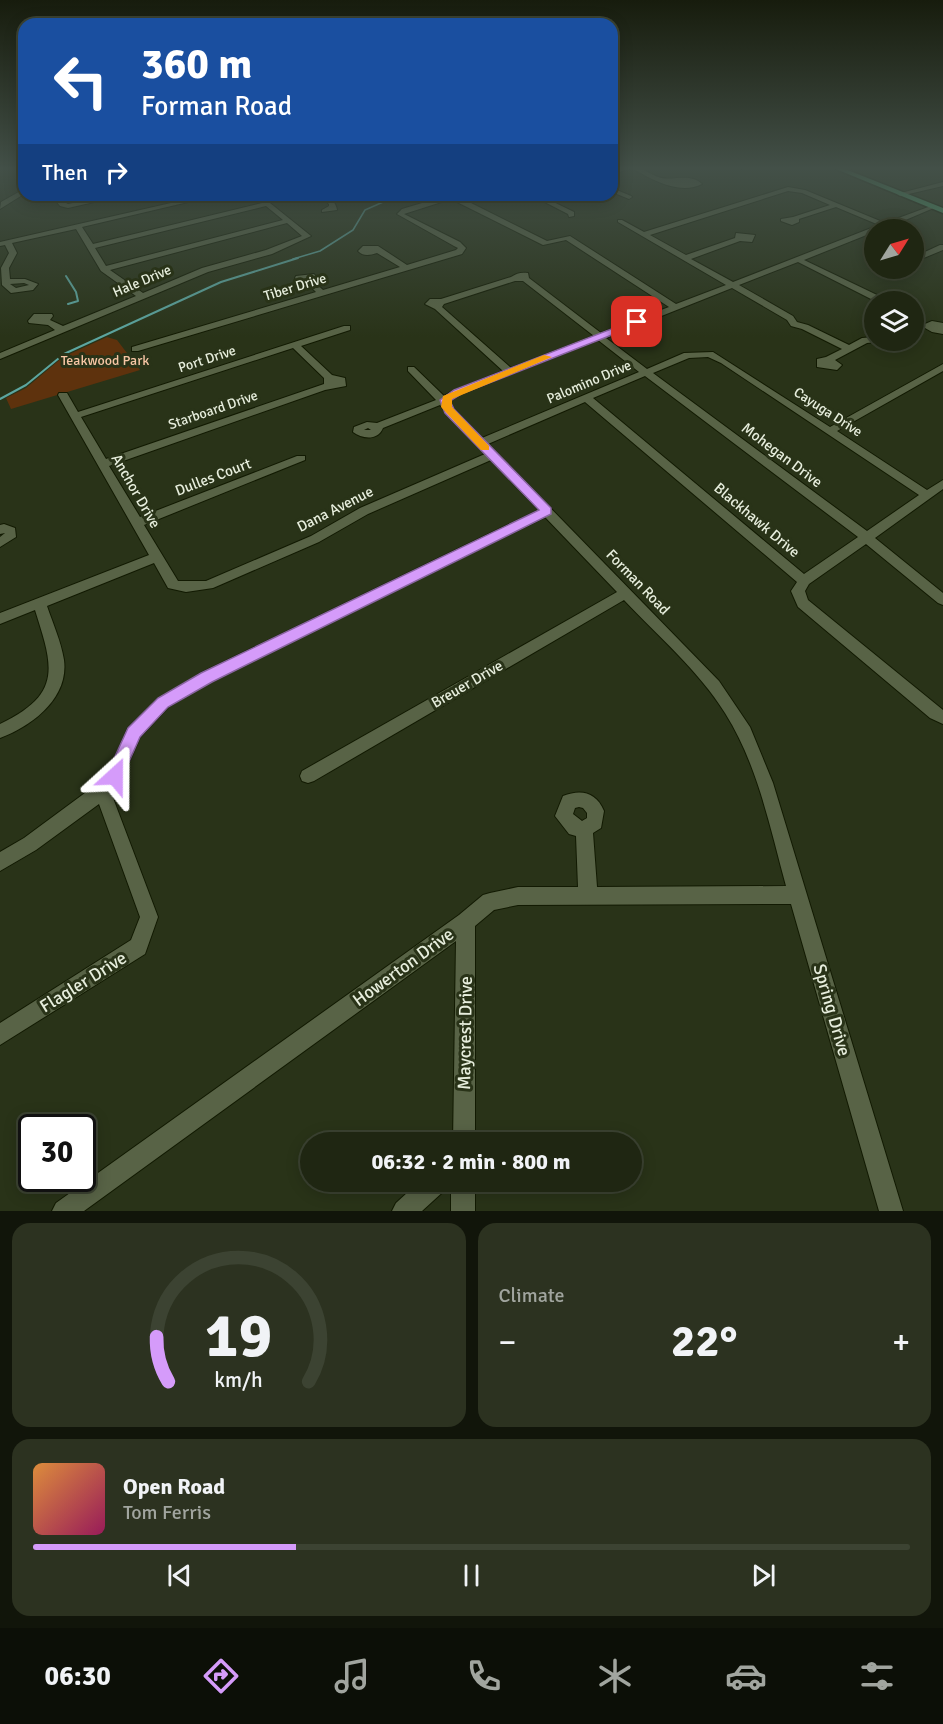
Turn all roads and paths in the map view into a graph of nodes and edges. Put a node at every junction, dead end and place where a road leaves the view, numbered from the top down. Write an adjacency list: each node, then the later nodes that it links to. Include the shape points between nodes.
1 (89, 224): 9 (street)
2 (186, 224): 14 (street)
3 (277, 224): 21 (street)
4 (290, 224): 27 (street, Hale Drive, via 307,236)
5 (417, 224): 20 (street, Tiber Drive, via 462,248)
6 (507, 224): 28 (street, via 546,243 567,238)
7 (625, 224): 11 (street)
8 (677, 224): 11 (street)
9 (78, 226): 13 (street); 14 (street)
10 (864, 233): 19 (street)
11 (645, 234): 18 (street)
12 (739, 239): 18 (street)
13 (4, 243): 22 (street, via 13,253 5,268 6,285 14,291 34,284)
14 (90, 247): 21 (street)
15 (943, 247): 17 (street)
16 (376, 252): 20 (street)
17 (924, 256)
18 (686, 258): 24 (street)
19 (797, 259): 24 (street); 25 (street)
20 (406, 268): 26 (street, Tiber Drive)
21 (104, 269): 27 (street)
22 (6, 282)
23 (310, 282): 26 (street)
24 (731, 285): 28 (street); 35 (street)
25 (864, 292)
26 (322, 293): 36 (street, Tiber Drive)
27 (142, 296): 31 (street, Hale Drive)
28 (675, 307): 32 (street)
29 (45, 321): 31 (street)
30 (347, 328): 34 (street, Port Drive)
31 (61, 329): 37 (street, Hale Drive)
32 (600, 336): 42 (street); 42 (street, Mohegan Drive, via 525,279 514,279 440,304); 43 (street, Mohegan Drive)
33 (864, 342): 35 (street)
34 (296, 346): 47 (street, Port Drive); 53 (street, Starboard Drive, via 328,382)
35 (847, 348): 39 (street)
36 (135, 349)
37 (1, 354)
38 (710, 354): 43 (street, Palomino Drive, via 687,355); 49 (street, Cayuga Drive)
39 (828, 360)
40 (943, 367): 49 (street)
41 (411, 369): 46 (street, Forman Road)
42 (510, 372): 46 (street)
43 (646, 372): 45 (street, Palomino Drive); 59 (street, Mohegan Drive)
44 (63, 395): 47 (street, Anchor Drive)
45 (587, 398): 50 (street, Palomino Drive); 62 (street, Blackhawk Drive)
46 (445, 400): 48 (street); 50 (street, Forman Road, via 446,407)
47 (75, 416): 53 (street, Anchor Drive)
48 (378, 426)
49 (830, 431): 55 (street, Cayuga Drive)
50 (480, 443): 51 (street, Forman Road)
51 (492, 455): 56 (street, Forman Road); 63 (street, Dana Avenue, via 364,511 315,539 208,585)
52 (301, 458): 57 (street, Dulles Court)
53 (103, 464): 57 (street, Anchor Drive)
54 (943, 484): 55 (street)
55 (928, 496): 59 (street)
56 (547, 511): 64 (street, Forman Road); 71 (street, via 206,677 163,703 134,733)
57 (137, 523): 61 (street, Anchor Drive)
58 (0, 530): 60 (street, via 11,531 10,537)
59 (866, 537): 62 (street); 65 (street, Mohegan Drive)
60 (0, 543)
61 (156, 557): 63 (street, Anchor Drive, via 173,585); 66 (street)
62 (804, 581): 68 (street, via 798,591 803,603)
63 (192, 588)
64 (626, 593): 70 (street, Breuer Drive); 72 (street, Forman Road, via 727,701 753,749)
65 (943, 600)
66 (40, 604): 67 (street); 69 (street, via 58,664 55,682 45,701 21,722)
67 (0, 619)
68 (943, 717)
69 (0, 731)
70 (308, 776)
71 (105, 798): 74 (street, via 95,795); 78 (street, Flagler Drive, via 149,917 138,947)
72 (773, 809): 76 (street, Spring Drive)
73 (584, 830): 75 (street)
74 (0, 862)
75 (588, 894): 76 (street, Howerton Drive); 77 (street, Howerton Drive, via 518,896 490,902)
76 (798, 895): 85 (street, Spring Drive)
77 (466, 922): 79 (street, Maycrest Drive); 82 (street, Howerton Drive)
78 (0, 1035)
79 (464, 1132)
80 (426, 1192): 83 (street)
81 (463, 1192): 84 (street)
82 (64, 1211)
83 (404, 1211)
84 (463, 1211)
85 (891, 1211)

